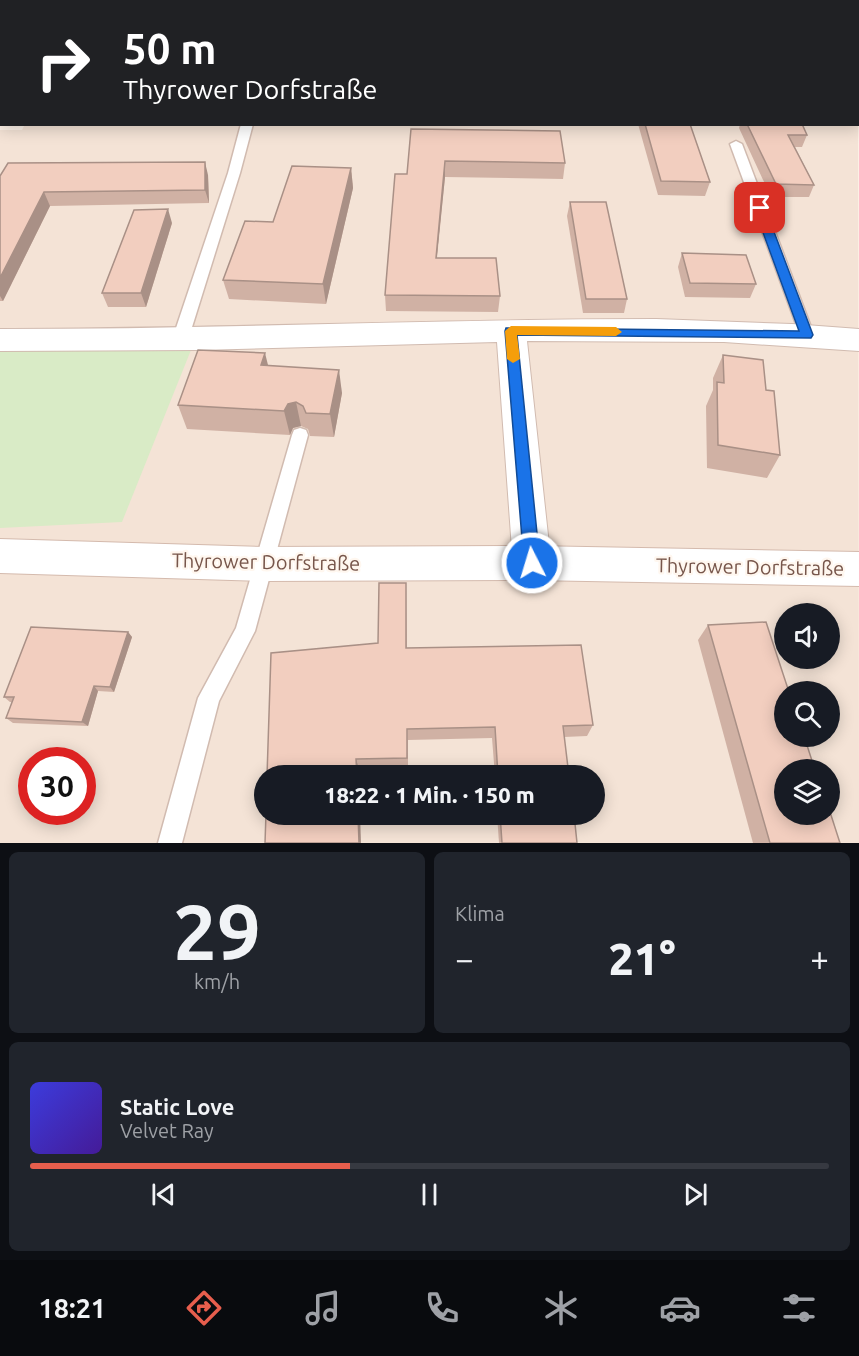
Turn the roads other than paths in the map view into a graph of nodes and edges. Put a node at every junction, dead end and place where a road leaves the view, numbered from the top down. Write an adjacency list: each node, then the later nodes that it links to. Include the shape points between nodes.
1 (246, 126): 6 (lane)
2 (736, 144): 4 (lane)
3 (511, 331): 4 (street); 6 (street); 10 (street)
4 (807, 335): 7 (street)
5 (0, 340): 6 (street)
6 (180, 340)
7 (859, 340)
8 (300, 435): 11 (lane)
9 (0, 556): 11 (street, Thyrower Dorfstraße)
10 (532, 563): 11 (street, Thyrower Dorfstraße); 12 (street, Thyrower Dorfstraße)
11 (265, 564): 13 (lane, via 244,632 209,698)
12 (859, 569)
13 (170, 843)

